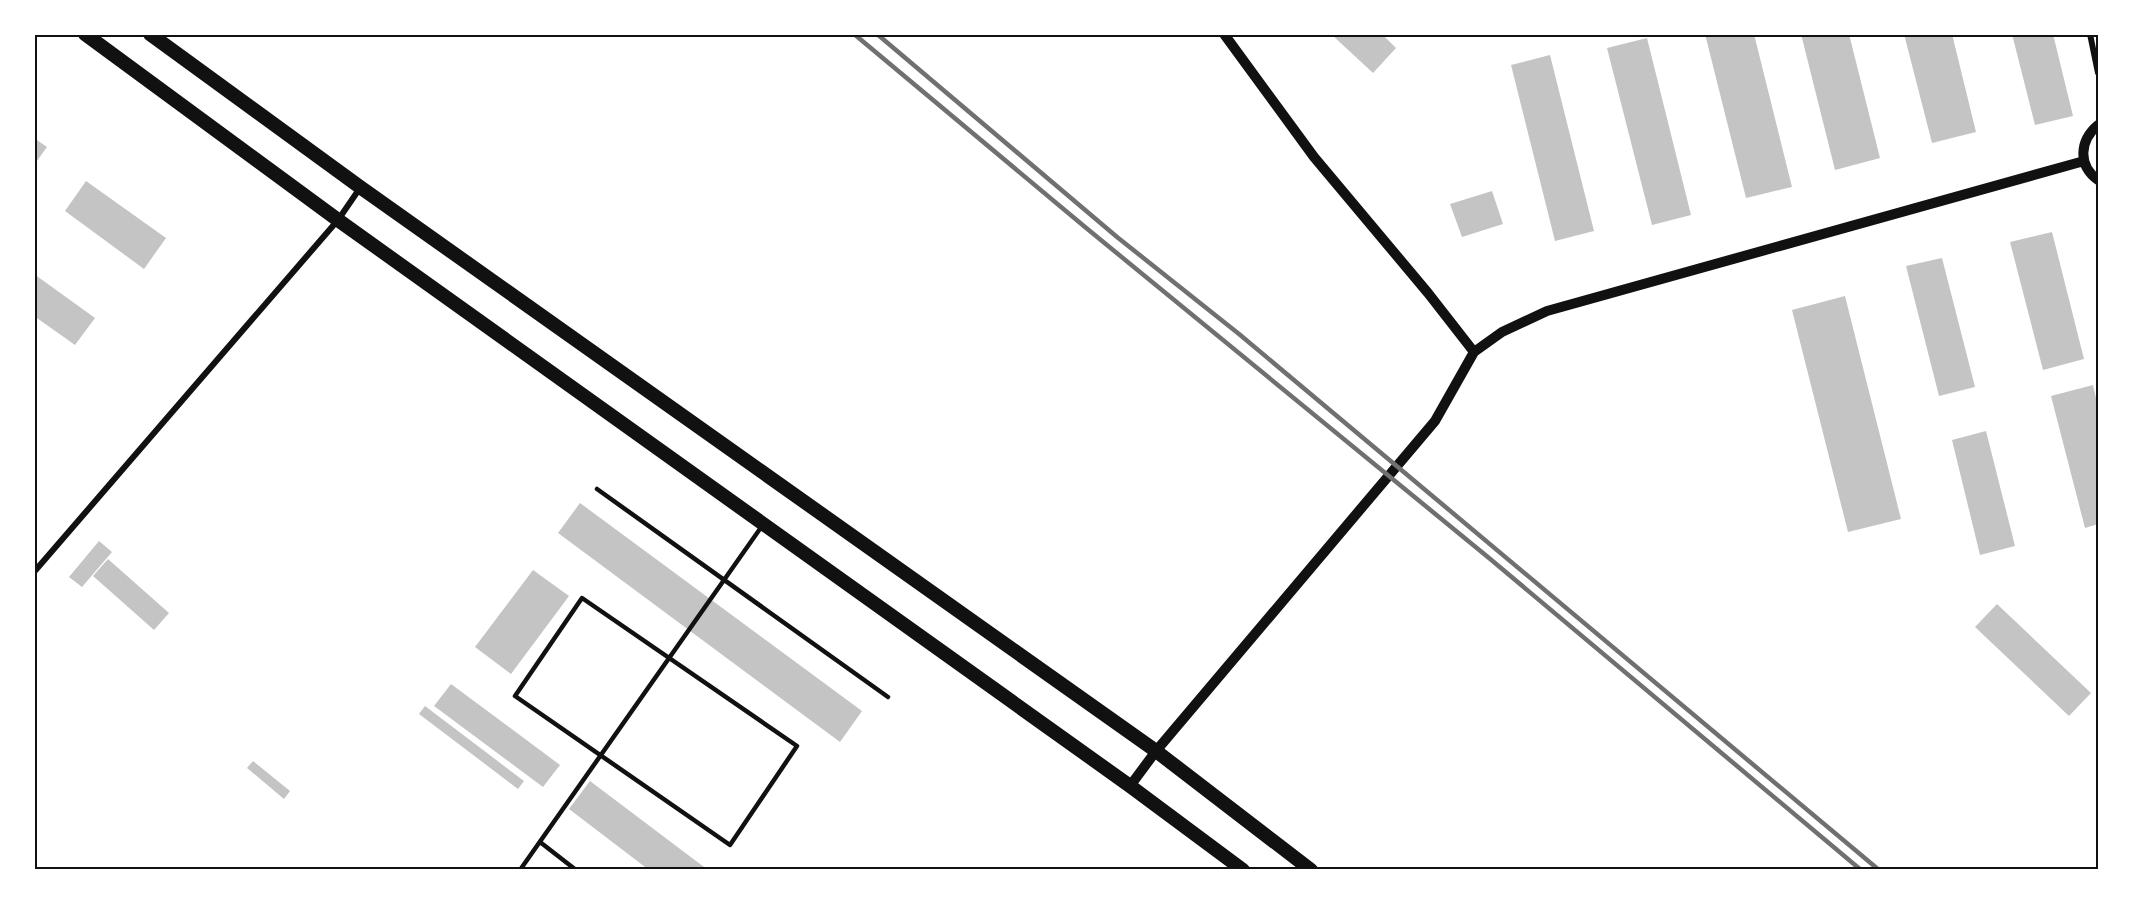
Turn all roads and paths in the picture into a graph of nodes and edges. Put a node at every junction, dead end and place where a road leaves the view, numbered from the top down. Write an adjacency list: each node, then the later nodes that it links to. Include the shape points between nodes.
1 (85, 34): 10 (main road)
2 (150, 34): 9 (main road)
3 (1224, 34): 11 (street, via 1314,157)
4 (2090, 34): 5 (street)
5 (2098, 73)
6 (2098, 125): 7 (street, via 2085,140)
7 (2084, 161): 8 (street); 11 (street, via 1547,311 1518,323)
8 (2098, 180)
9 (360, 187): 10 (street); 18 (main road)
10 (339, 220): 13 (main road); 14 (street)
11 (1474, 352): 18 (street, via 1435,421)
12 (597, 489): 15 (lane)
13 (764, 524): 15 (lane); 20 (main road)
14 (34, 572)
15 (723, 581): 16 (lane); 17 (lane)
16 (669, 657): 19 (lane); 19 (lane, via 582,598 515,696); 19 (lane, via 797,746 730,844)
17 (888, 697)
18 (1156, 751): 20 (street); 25 (main road)
19 (600, 755): 21 (lane)
20 (1130, 786): 24 (main road)
21 (540, 842): 22 (lane); 23 (lane)
22 (520, 870)
23 (576, 870)
24 (1243, 870)
25 (1311, 870)

